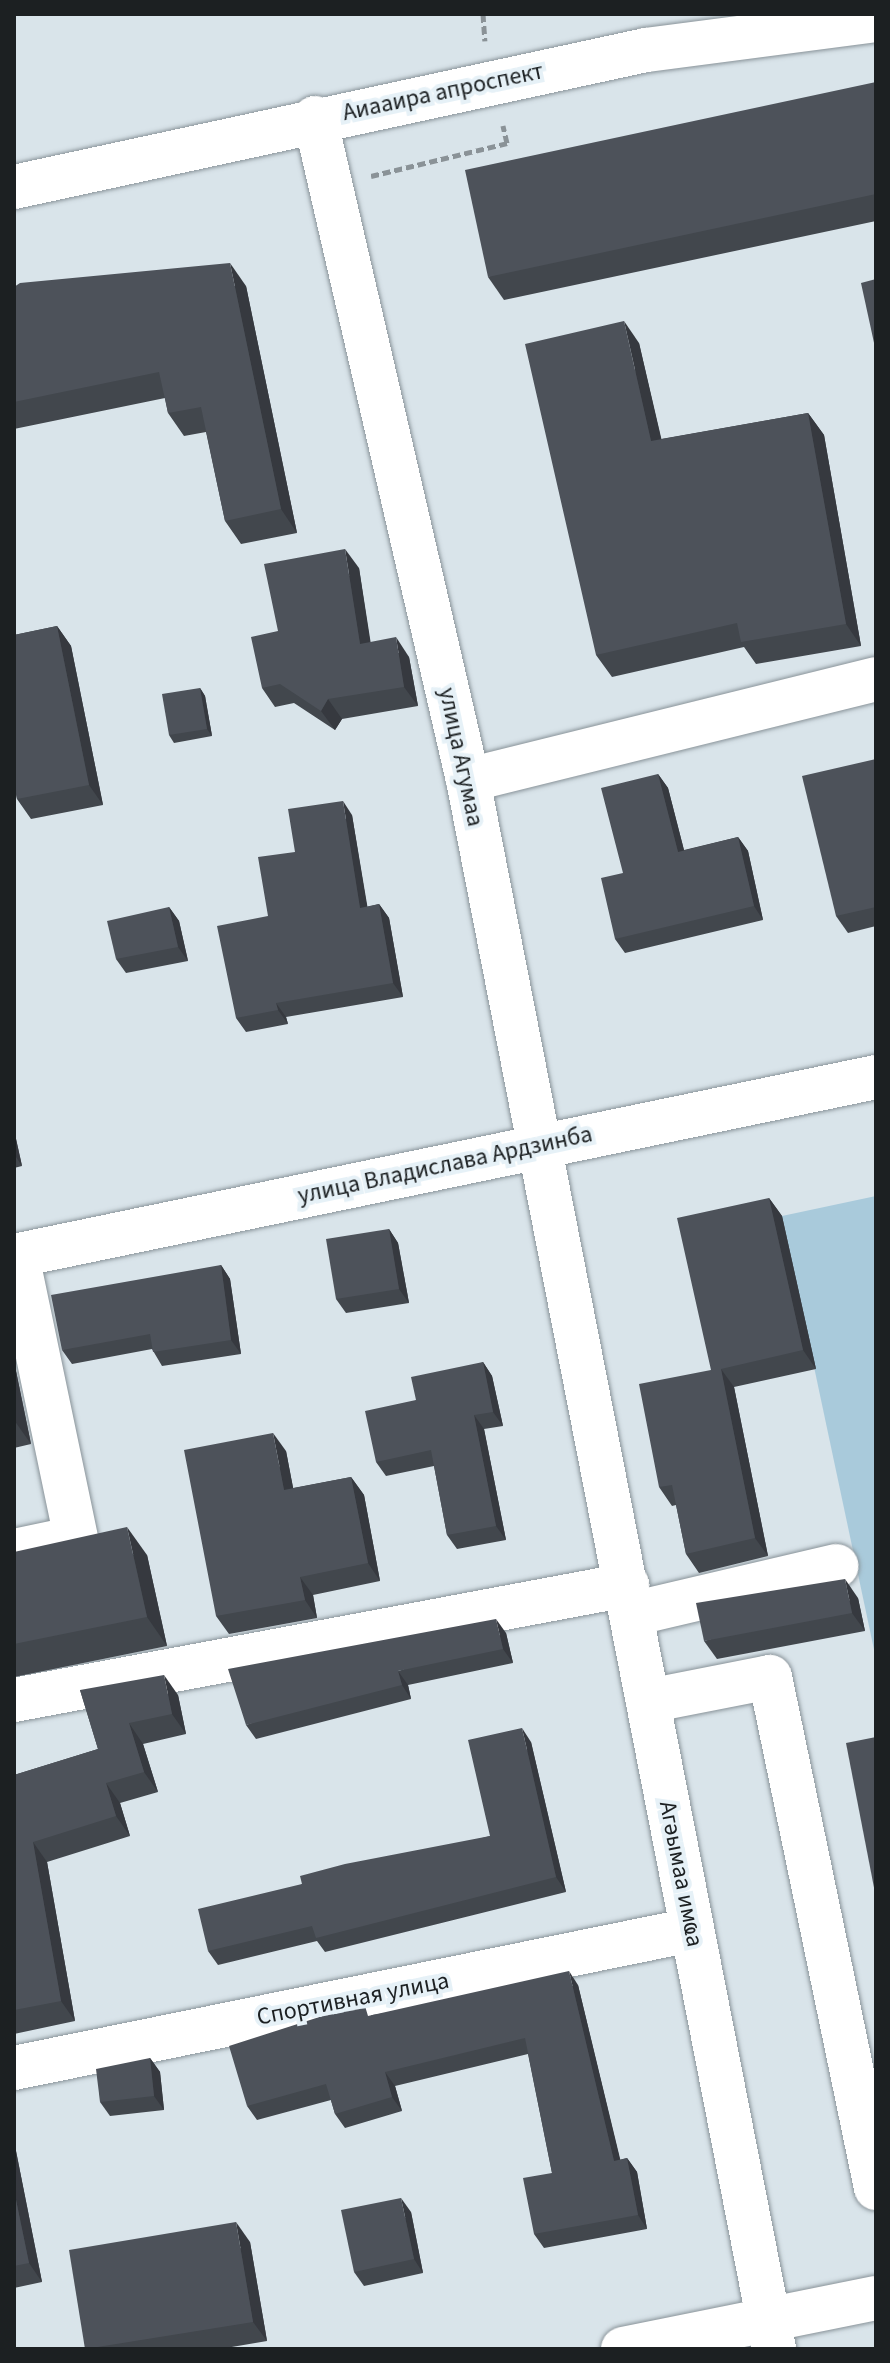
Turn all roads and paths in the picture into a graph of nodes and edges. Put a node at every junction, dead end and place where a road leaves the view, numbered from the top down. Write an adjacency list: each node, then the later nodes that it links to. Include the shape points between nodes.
1 (876, 20): 2 (street, Аиааира апроспект, via 646,50)
2 (315, 118): 3 (street, Аиааира апроспект); 5 (street, улица Агумаа)
3 (14, 187)
4 (876, 679): 5 (street)
5 (468, 780): 7 (street, улица Агумаа)
6 (876, 1077): 7 (street, улица Владислава Ардзинба)
7 (540, 1145): 8 (street, улица Владислава Ардзинба); 9 (street, улица Агумаа)
8 (16, 1256): 10 (street, via 76,1538)
9 (594, 1398): 12 (street, Агәымаа имҩа)
10 (14, 1551)
11 (836, 1566): 12 (street)
12 (629, 1600): 13 (street); 14 (street, Агәымаа имҩа)
13 (14, 1700)
14 (648, 1701): 15 (street, Агәымаа имҩа); 17 (street, via 770,1677)
15 (691, 1930): 16 (street, Спортивная улица); 19 (street, Агәымаа имҩа)
16 (14, 2068)
17 (876, 2188)
18 (876, 2298): 19 (street)
19 (771, 2334): 20 (street)
20 (623, 2349)

